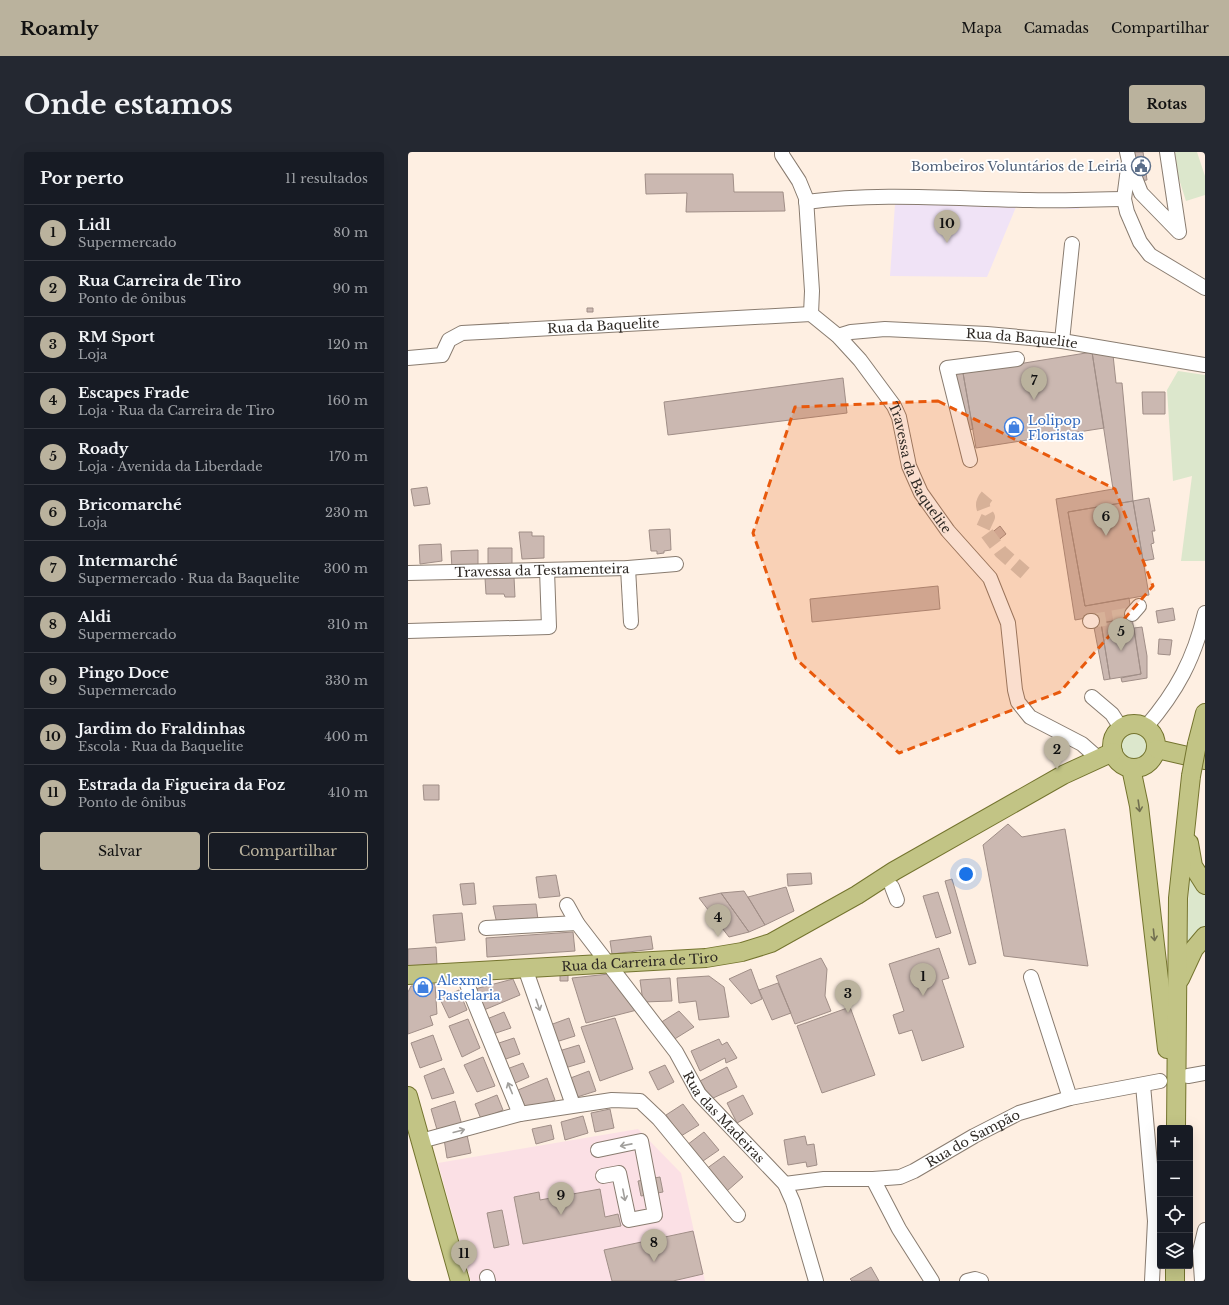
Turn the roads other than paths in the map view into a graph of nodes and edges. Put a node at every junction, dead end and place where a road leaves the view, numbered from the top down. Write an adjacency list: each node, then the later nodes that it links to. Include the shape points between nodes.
1 (782, 152): 5 (street, via 799,181)
2 (1167, 152): 3 (street, via 1179,232 1141,193)
3 (1128, 156): 4 (street)
4 (1124, 199): 5 (street, via 1032,200 898,196); 7 (street, via 1140,242 1150,255)
5 (806, 202): 8 (street, via 812,291)
6 (1072, 244): 10 (street)
7 (1205, 288)
8 (811, 314): 9 (street, Travessa da Baquelite); 11 (street, Rua da Baquelite, via 462,333 449,340 442,355)
9 (838, 336): 10 (street, Rua da Baquelite, via 851,332 885,329); 28 (street, Travessa da Baquelite, via 860,360 894,406 914,480 924,499 948,531 987,574 994,587 1008,623 1018,702 1030,716)
10 (1062, 341): 13 (street, Rua da Baquelite)
11 (408, 358)
12 (1017, 359): 14 (street, via 947,368)
13 (1205, 365)
14 (970, 460)
15 (676, 564): 16 (street, Travessa da Testamenteira)
16 (628, 568): 17 (street, Travessa da Testamenteira); 20 (street)
17 (547, 570): 18 (street, Travessa da Testamenteira); 21 (street, via 549,627)
18 (408, 573)
19 (1205, 613): 24 (street, via 1197,644 1183,675 1169,699)
20 (631, 622)
21 (408, 631)
22 (1092, 697): 25 (street, via 1112,714)
23 (1205, 713): 27 (main road)
24 (1146, 727): 25 (main road, via 1133,724); 26 (main road, via 1154,734)
25 (1121, 728): 28 (main road)
26 (1157, 749): 27 (main road); 29 (main road, via 1148,764)
27 (1201, 752): 30 (main road, bridge, via 1191,776)
28 (1106, 755): 29 (main road); 36 (main road, Rua da Carreira de Tiro, via 1063,775 940,846 894,886 857,896 771,943 742,952 706,958)
29 (1131, 768): 43 (main road, one-way to 43, via 1139,806 1166,1045)
30 (1185, 822): 31 (main road, via 1193,866); 41 (main road, via 1178,898)
31 (1205, 885)
32 (567, 905): 33 (street, Rua das Madeiras)
33 (578, 923): 34 (street); 36 (street, Rua das Madeiras)
34 (486, 928)
35 (1205, 936): 41 (main road, via 1194,949)
36 (608, 964): 37 (main road, Rua da Carreira de Tiro); 55 (street, Rua das Madeiras, via 676,1052 700,1094)
37 (525, 968): 38 (main road, Rua da Carreira de Tiro); 48 (street, one-way to 48)
38 (462, 972): 39 (main road, Rua da Carreira de Tiro); 49 (street, one-way to 38)
39 (408, 975)
40 (1031, 977): 47 (street)
41 (1176, 987): 43 (main road)
42 (1205, 1073): 43 (street)
43 (1182, 1074): 50 (main road)
44 (1160, 1082): 45 (street, Rua do Sampão)
45 (1143, 1085): 47 (street, Rua do Sampão); 64 (street, via 1155,1220)
46 (408, 1096): 51 (main road)
47 (1070, 1098): 54 (street, Rua do Sampão, via 1019,1113 914,1172 900,1177)
48 (573, 1105): 49 (street); 56 (street, via 612,1100 640,1101 659,1119)
49 (520, 1114): 51 (street, one-way to 49)
50 (1176, 1125)
51 (416, 1136): 59 (main road)
52 (598, 1150): 53 (street, one-way to 52, via 619,1173 628,1220 655,1215 641,1141)
53 (603, 1176)
54 (873, 1179): 55 (street, Rua do Sampão, via 824,1178); 61 (street, via 899,1229)
55 (785, 1184): 60 (street, Rua das Madeiras, via 793,1202)
56 (738, 1215)
57 (1205, 1230): 66 (street, via 1200,1251)
58 (1175, 1269): 65 (main road)
59 (460, 1281)
60 (816, 1281)
61 (932, 1281)
62 (967, 1281): 63 (street)
63 (981, 1281)
64 (1152, 1281)
65 (1175, 1281)
66 (1202, 1281)

